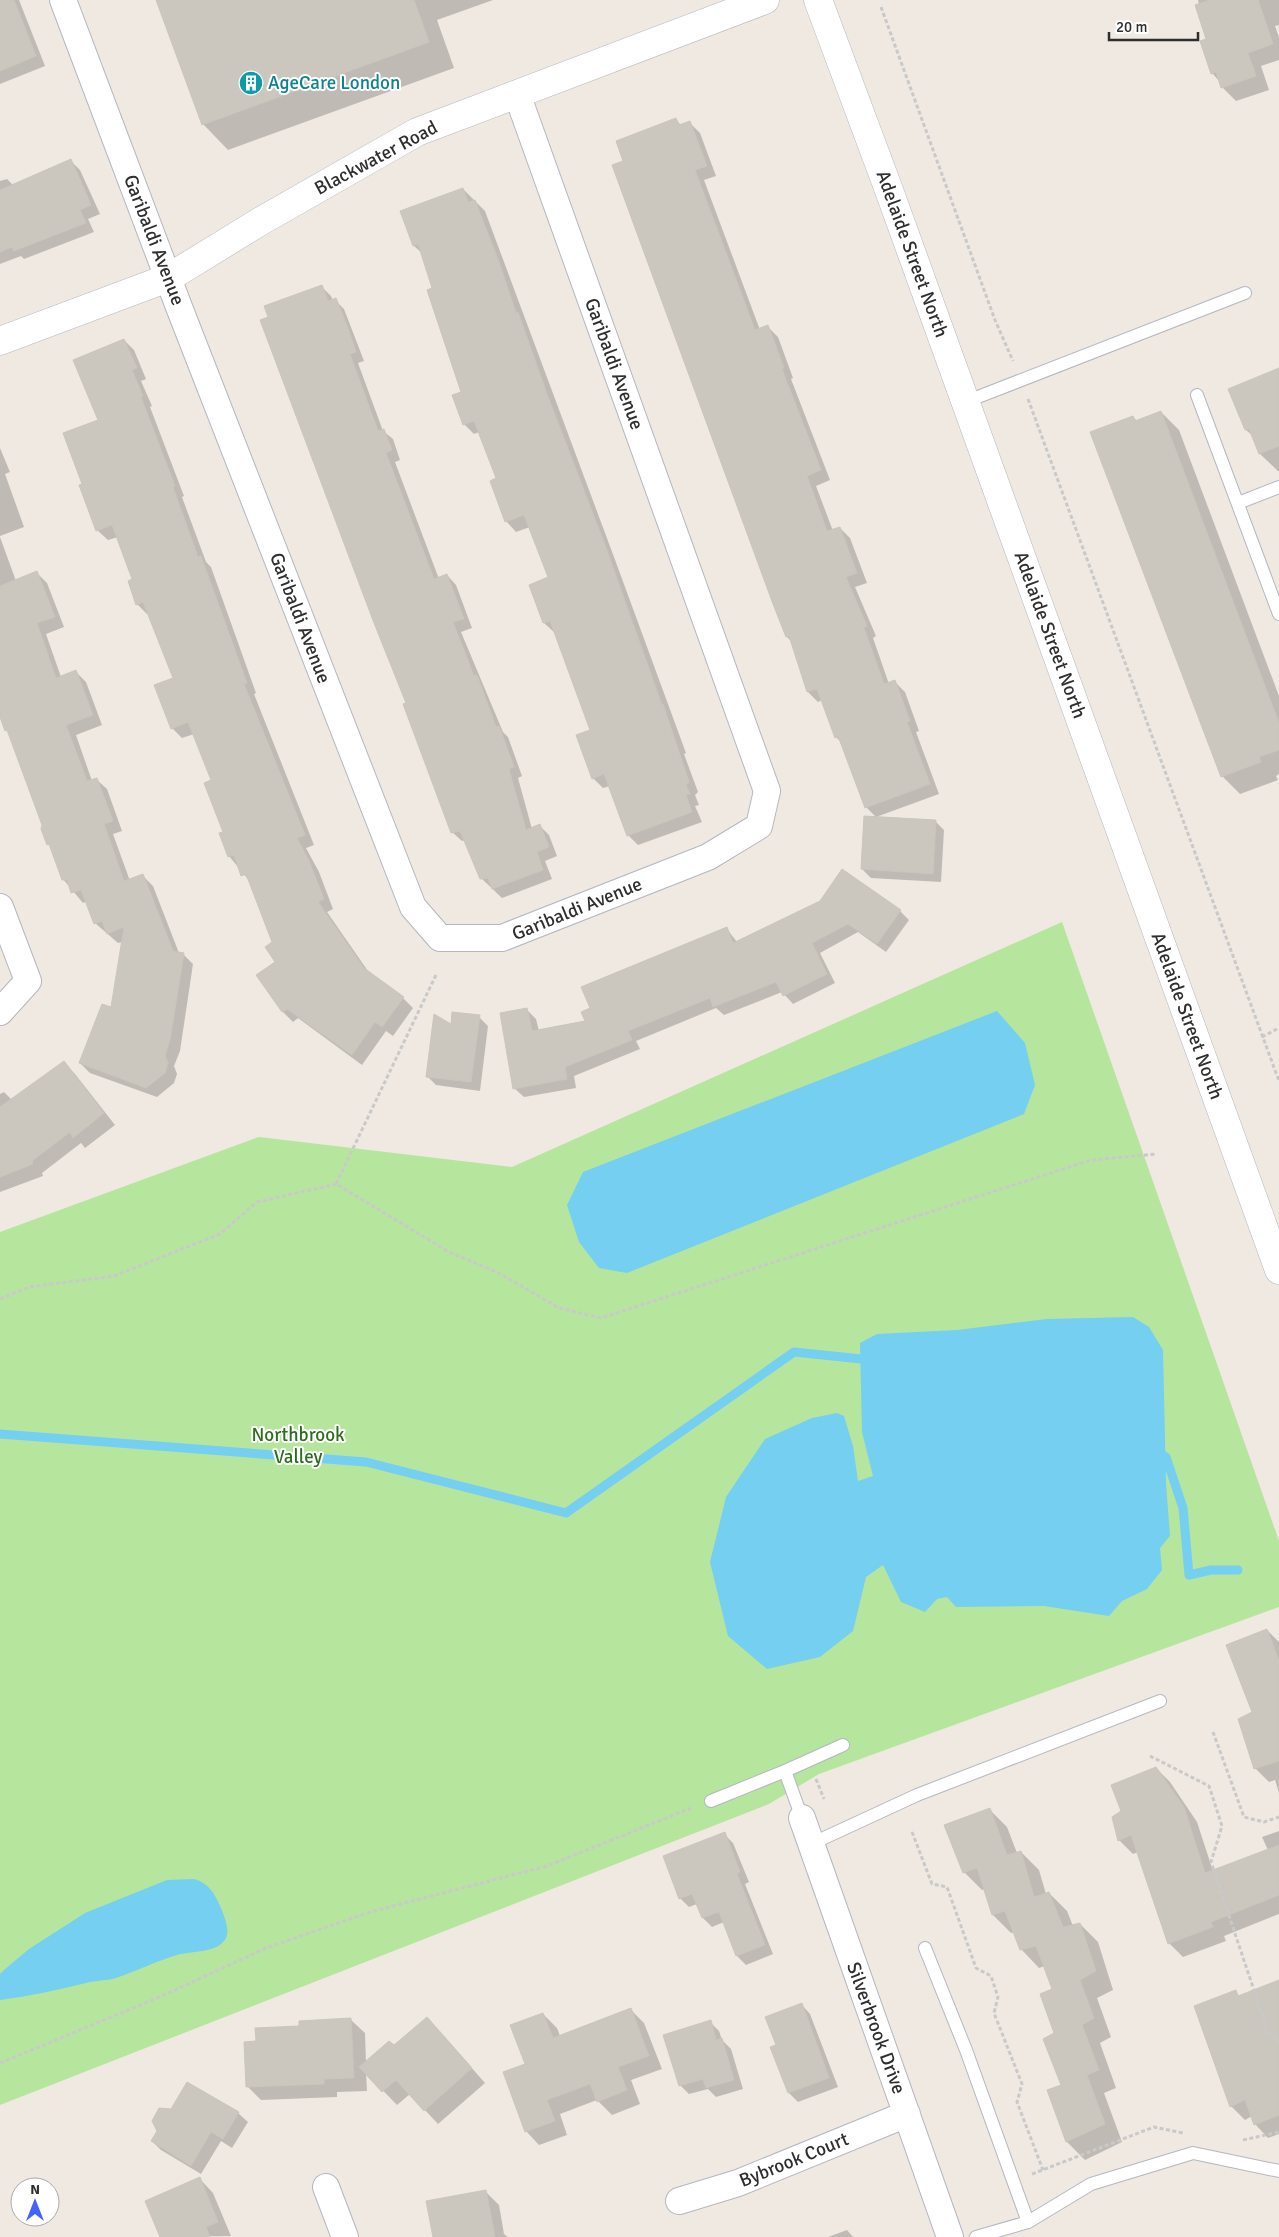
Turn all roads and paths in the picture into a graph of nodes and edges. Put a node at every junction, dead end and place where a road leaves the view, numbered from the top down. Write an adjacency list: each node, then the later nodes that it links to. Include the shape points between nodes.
1 (63, 0): 6 (street, Garibaldi Avenue)
2 (765, 0): 5 (main road, Blackwater Road)
3 (818, 0): 11 (main road, Adelaide Street North)
4 (881, 7): 9 (path)
5 (517, 94): 6 (main road, Blackwater Road, via 416,132); 6 (street, Garibaldi Avenue, via 767,791 759,826 708,857 502,938 440,938 412,907)
6 (168, 278): 8 (main road, Blackwater Road)
7 (1245, 293): 9 (lane)
8 (0, 341)
9 (1021, 380): 11 (lane); 19 (path)
10 (1197, 395): 13 (lane)
11 (965, 402): 23 (main road, Adelaide Street North)
12 (1279, 487): 13 (lane)
13 (1238, 503): 14 (lane)
14 (1279, 614)
15 (0, 907): 17 (street, via 28,981)
16 (436, 975): 22 (path)
17 (0, 1012)
18 (1279, 1028): 19 (path)
19 (1262, 1037): 20 (path)
20 (1279, 1081)
21 (1157, 1154): 22 (path, via 1091,1160 601,1318 559,1308 499,1273 449,1252)
22 (336, 1184): 24 (path, via 257,1202 220,1234 114,1276 29,1287)
23 (1279, 1270)
24 (0, 1299)
25 (1160, 1702): 34 (lane, via 917,1795)
26 (1213, 1732): 31 (path, via 1244,1817 1264,1822)
27 (843, 1746): 29 (lane)
28 (1150, 1756): 36 (path, via 1209,1786 1222,1826 1211,1862 1268,2032)
29 (785, 1771): 30 (lane); 32 (lane)
30 (710, 1801): 37 (path, via 547,1866 370,1912 266,1948 162,1996)
31 (1279, 1817)
32 (802, 1818): 34 (street, Silverbrook Drive)
33 (912, 1832): 39 (path, via 932,1884 946,1887 976,1968 991,1976 998,1996 994,2013 1022,2084 1016,2102)
34 (811, 1844): 38 (street, Silverbrook Drive)
35 (925, 1948): 43 (lane)
36 (1279, 2042)
37 (0, 2063)
38 (907, 2114): 42 (street, Bybrook Court, via 738,2183); 45 (street, Silverbrook Drive)
39 (1043, 2170)
40 (1279, 2171): 43 (lane, via 1193,2153 1091,2184)
41 (326, 2187): 44 (street)
42 (679, 2201)
43 (1028, 2222): 46 (lane)
44 (345, 2237)
45 (950, 2237)
46 (976, 2237)

